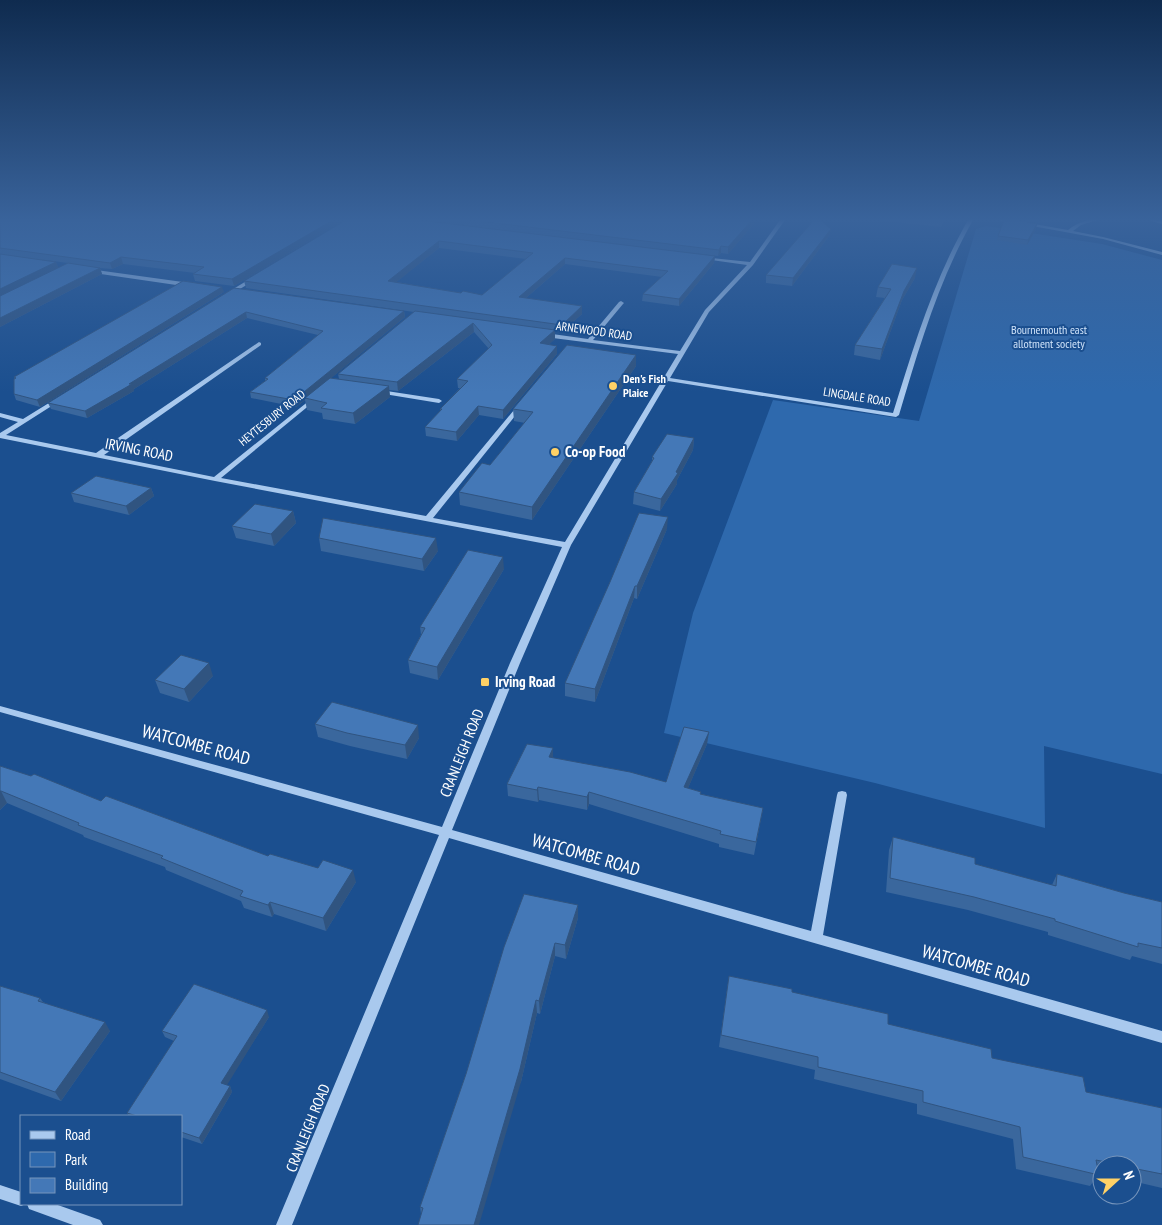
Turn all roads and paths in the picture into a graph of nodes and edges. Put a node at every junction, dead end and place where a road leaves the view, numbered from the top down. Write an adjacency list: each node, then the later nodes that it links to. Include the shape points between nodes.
1 (137, 277): 5 (street)
2 (257, 277): 6 (street)
3 (738, 277): 15 (street, CRANLEIGH ROAD, via 707,311)
4 (943, 277): 16 (street, LINGDALE ROAD, via 924,322 896,415)
5 (194, 285)
6 (234, 291): 7 (street); 8 (street)
7 (243, 292)
8 (224, 293)
9 (621, 303): 12 (lane)
10 (537, 334): 11 (street, ARNEWOOD ROAD)
11 (575, 339): 12 (street, ARNEWOOD ROAD); 14 (street)
12 (589, 341): 15 (street, ARNEWOOD ROAD)
13 (259, 344): 25 (street)
14 (569, 346)
15 (681, 354): 16 (street, CRANLEIGH ROAD)
16 (667, 379): 28 (street, CRANLEIGH ROAD)
17 (324, 391): 26 (street, HEYTESBURY ROAD)
18 (370, 391): 21 (street)
19 (66, 395): 23 (street)
20 (526, 399): 27 (street)
21 (439, 401)
22 (0, 415): 23 (street)
23 (24, 421): 24 (street)
24 (0, 436): 25 (street, IRVING ROAD)
25 (97, 456): 26 (street, IRVING ROAD)
26 (215, 479): 27 (street, IRVING ROAD)
27 (428, 519): 28 (street, IRVING ROAD)
28 (568, 545): 31 (street, CRANLEIGH ROAD)
29 (0, 709): 31 (street, WATCOMBE ROAD)
30 (842, 795): 32 (street)
31 (445, 832): 32 (street, WATCOMBE ROAD); 38 (street, CRANLEIGH ROAD)
32 (816, 939): 33 (street, WATCOMBE ROAD)
33 (1162, 1037)
34 (0, 1192): 35 (street)
35 (20, 1199)
36 (37, 1205): 37 (street)
37 (95, 1225)
38 (284, 1225)

